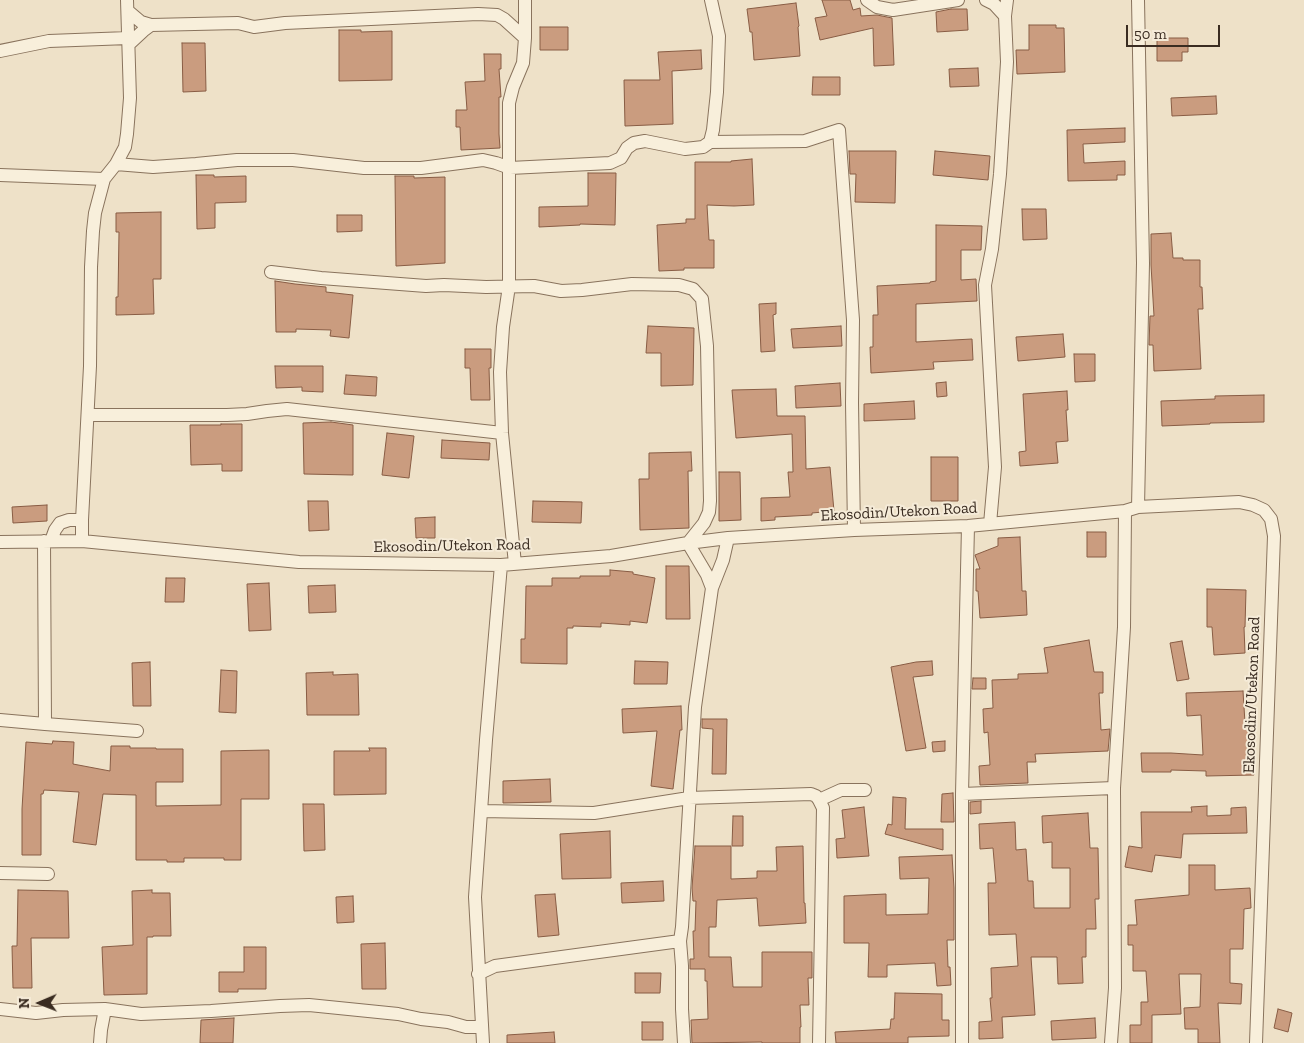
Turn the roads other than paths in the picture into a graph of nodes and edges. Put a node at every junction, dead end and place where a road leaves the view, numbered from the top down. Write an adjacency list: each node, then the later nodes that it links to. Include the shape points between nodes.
1 (525, 0): 11 (street)
2 (711, 0): 14 (street, via 720,36)
3 (866, 0): 4 (street, via 877,7 893,10)
4 (958, 0)
5 (1007, 0): 9 (street)
6 (1138, 0): 23 (street, via 1142,263)
7 (992, 1): 9 (street)
8 (128, 6): 10 (street, via 141,22); 12 (street)
9 (1005, 16): 26 (street, via 1007,62 1000,174 985,284 995,467)
10 (151, 26): 11 (street, via 238,23 254,27 478,14 497,15); 12 (street)
11 (525, 38): 16 (street, via 523,63 510,103)
12 (129, 41): 13 (street, via 49,41); 15 (street, via 127,134 125,147)
13 (0, 51)
14 (710, 142): 16 (street, via 703,147 684,149 645,141 634,143 621,158 610,163); 28 (street, via 805,141 839,130 853,320)
15 (116, 164): 16 (street, via 153,167 237,160 293,160 364,168 421,168 482,160); 18 (street)
16 (510, 168): 20 (street)
17 (0, 175): 18 (street)
18 (104, 179): 21 (street, via 92,231)
19 (271, 272): 20 (street, via 426,286)
20 (509, 286): 22 (street, via 500,372); 33 (street, via 561,291 632,284 679,285 693,289 702,299 707,346 710,501 704,523)
21 (88, 415): 22 (street, via 227,416 287,409); 25 (street)
22 (502, 433): 34 (street)
23 (1138, 507): 24 (street, Ekosodin/Utekon Road); 59 (street, Ekosodin/Utekon Road, via 1239,502 1264,510 1271,519 1274,546)
24 (1125, 511): 26 (street, Ekosodin/Utekon Road); 40 (street, via 1124,627)
25 (82, 520): 30 (street, via 60,523); 31 (street)
26 (990, 524): 27 (street, Ekosodin/Utekon Road)
27 (968, 526): 28 (street, Ekosodin/Utekon Road); 42 (street)
28 (854, 530): 29 (street, Ekosodin/Utekon Road)
29 (728, 538): 33 (street, Ekosodin/Utekon Road); 36 (street)
30 (48, 541): 31 (street, Ekosodin/Utekon Road); 32 (street, Ekosodin/Utekon Road); 38 (street)
31 (82, 541): 35 (street, Ekosodin/Utekon Road, via 299,562)
32 (0, 542)
33 (688, 543): 34 (street, Ekosodin/Utekon Road, via 611,556); 36 (street)
34 (516, 564): 35 (street, Ekosodin/Utekon Road)
35 (501, 565): 45 (street)
36 (712, 588): 43 (street, via 695,707)
37 (0, 720): 38 (street)
38 (45, 724): 39 (street)
39 (137, 731)
40 (1114, 788): 42 (street); 58 (street, via 1115,988)
41 (865, 790): 44 (street, via 841,790)
42 (962, 794): 57 (street)
43 (689, 798): 44 (street, via 811,794); 45 (street, via 594,813); 48 (street)
44 (819, 800): 56 (street, via 823,808)
45 (481, 811): 49 (street, via 475,897)
46 (0, 872): 47 (street)
47 (48, 874)
48 (680, 942): 49 (street, via 495,966); 55 (street)
49 (478, 974): 52 (street)
50 (0, 1009): 51 (street, via 36,1013)
51 (105, 1009): 52 (street, via 141,1014 309,1005); 53 (street)
52 (482, 1027): 54 (street)
53 (100, 1043)
54 (483, 1043)
55 (684, 1043)
56 (819, 1043)
57 (962, 1043)
58 (1111, 1043)
59 (1256, 1043)

